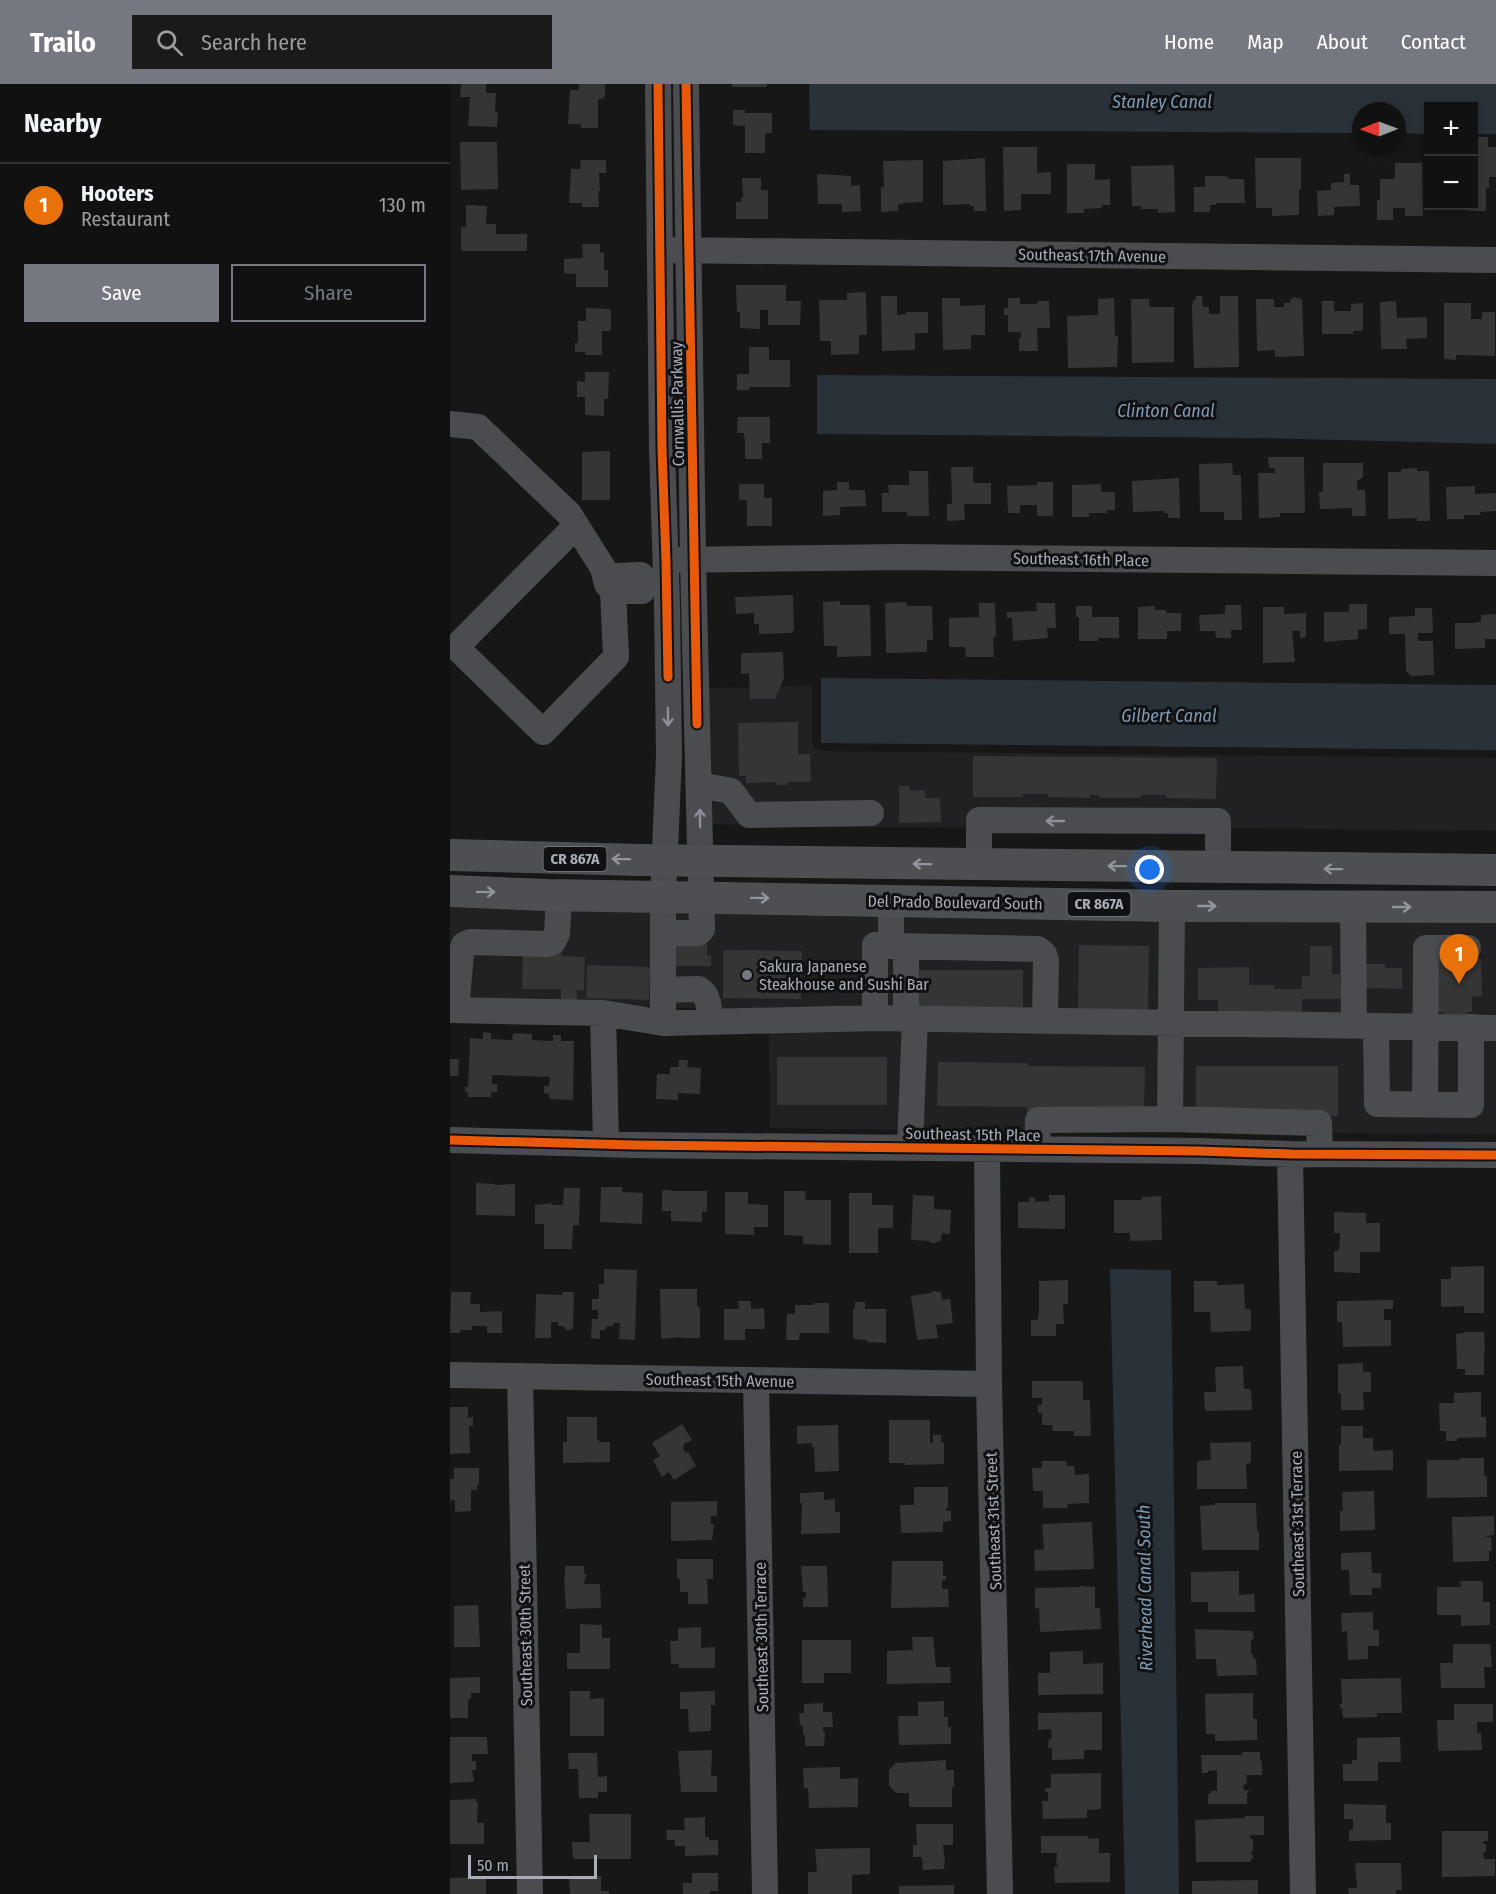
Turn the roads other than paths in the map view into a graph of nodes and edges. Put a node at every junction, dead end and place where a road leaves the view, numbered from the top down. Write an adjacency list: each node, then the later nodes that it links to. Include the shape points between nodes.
1 (658, 84): 3 (street, Cornwallis Parkway)
2 (686, 84): 4 (street, Cornwallis Parkway)
3 (660, 250): 4 (street, Southeast 17th Avenue); 10 (street, Cornwallis Parkway)
4 (689, 251): 5 (street, Southeast 17th Avenue); 8 (street, Cornwallis Parkway)
5 (1496, 260)
6 (450, 424): 7 (street, via 478,427 569,514)
7 (576, 526): 11 (street, via 603,568); 11 (street, via 456,646 543,732 616,657)
8 (693, 559): 9 (street, Southeast 16th Place, via 901,557); 10 (street, Southeast 16th Place); 12 (street, Cornwallis Parkway)
9 (1496, 563)
10 (660, 575): 11 (street, Southeast 16th Place, via 615,576); 15 (street, Cornwallis Parkway, one-way to 15, via 669,756)
11 (610, 587)
12 (700, 785): 13 (street, via 731,791 749,815); 16 (street, Cornwallis Parkway, one-way to 12)
13 (871, 813)
14 (450, 855): 15 (main road, CR 867A, one-way to 14)
15 (664, 860): 16 (main road, CR 867A); 22 (street, Cornwallis Parkway)
16 (701, 860): 17 (main road, CR 867A, one-way to 16); 23 (street, Cornwallis Parkway)
17 (979, 865): 18 (main road, CR 867A, one-way to 17); 18 (street, one-way to 17, via 1218,821 979,820)
18 (1218, 867): 19 (main road, CR 867A, one-way to 18)
19 (1496, 870)
20 (450, 891): 21 (main road, Del Prado Boulevard South / CR 867A, one-way to 21)
21 (558, 895): 22 (main road, Del Prado Boulevard South / CR 867A); 32 (street, via 558,934 553,942 464,945)
22 (663, 897): 23 (main road, Del Prado Boulevard South / CR 867A); 28 (street, Cornwallis Parkway)
23 (701, 898): 24 (main road, Del Prado Boulevard South / CR 867A, one-way to 24); 28 (street, Cornwallis Parkway, via 701,932)
24 (891, 900): 25 (main road, Del Prado Boulevard South / CR 867A); 29 (street)
25 (1172, 906): 26 (main road, Del Prado Boulevard South / CR 867A, one-way to 26); 39 (street)
26 (1353, 906): 27 (main road, Del Prado Boulevard South / CR 867A, one-way to 27); 40 (street)
27 (1496, 907)
28 (663, 933): 31 (street, Cornwallis Parkway)
29 (898, 946): 34 (street, via 875,945); 35 (street); 36 (street, via 1038,949 1046,960)
30 (1468, 948): 41 (street, via 1426,948)
31 (663, 990): 37 (street, via 703,991); 38 (street, Cornwallis Parkway)
32 (453, 1010): 33 (street)
33 (603, 1013): 38 (street); 46 (street)
34 (875, 1018): 35 (street); 37 (street)
35 (911, 1018): 36 (street); 47 (street)
36 (1045, 1020): 39 (street)
37 (710, 1022): 38 (street)
38 (663, 1023)
39 (1170, 1023): 40 (street); 44 (street)
40 (1365, 1026): 41 (street); 43 (street, via 1377,1104)
41 (1425, 1026): 42 (street); 43 (street)
42 (1484, 1028): 43 (street, via 1472,1105)
43 (1425, 1104)
44 (1170, 1119): 49 (street, via 1038,1120); 50 (street, via 1319,1123)
45 (450, 1140): 46 (street, Southeast 15th Place)
46 (606, 1144): 47 (street, Southeast 15th Place)
47 (910, 1148): 48 (street, Southeast 15th Place)
48 (987, 1149): 49 (street, Southeast 15th Place); 56 (street, Southeast 31st Street)
49 (1036, 1149): 51 (street, Southeast 15th Place)
50 (1320, 1153): 51 (street, Southeast 15th Place); 52 (street, Southeast 15th Place)
51 (1290, 1154): 60 (street, Southeast 31st Terrace)
52 (1496, 1155)
53 (450, 1375): 54 (street, Southeast 15th Avenue)
54 (520, 1376): 55 (street, Southeast 15th Avenue); 57 (street, Southeast 30th Street)
55 (756, 1381): 56 (street, Southeast 15th Avenue); 58 (street, Southeast 30th Terrace)
56 (989, 1384): 59 (street, Southeast 31st Street)
57 (530, 1894)
58 (765, 1894)
59 (1000, 1894)
60 (1303, 1894)

